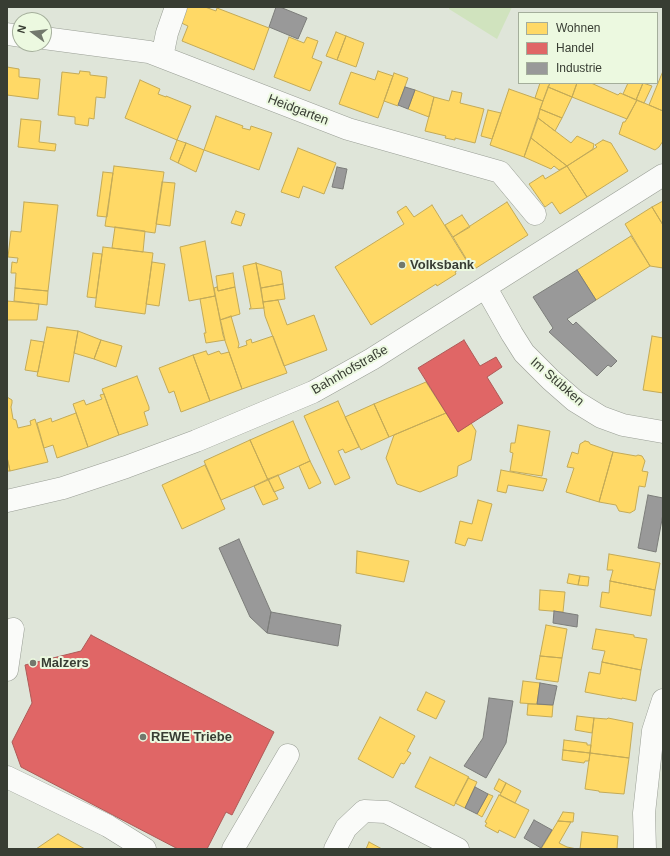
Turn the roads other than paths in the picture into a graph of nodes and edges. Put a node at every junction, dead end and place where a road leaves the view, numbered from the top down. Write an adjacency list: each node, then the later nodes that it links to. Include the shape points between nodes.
1 (176, 7): 3 (street)
2 (52, 39): 3 (street, Heidgarten, via 150,52)
3 (162, 57): 5 (street, Heidgarten, via 348,129 500,172)
4 (663, 175): 6 (street, Bahnhofstraße)
5 (535, 214)
6 (486, 288): 7 (street, Im Stübken, via 524,353 575,401 601,417 624,425); 8 (street, Bahnhofstraße, via 372,359 313,392 126,467 63,488)
7 (663, 432)
8 (7, 501)
9 (13, 629): 10 (street)
10 (7, 670)
11 (663, 700): 18 (street, via 653,731 644,813)
12 (288, 755): 15 (street)
13 (7, 777): 14 (street, via 108,826)
14 (145, 849)
15 (233, 849)
16 (335, 849): 17 (street, via 346,828 364,811 386,812)
17 (458, 849)
18 (645, 849)

